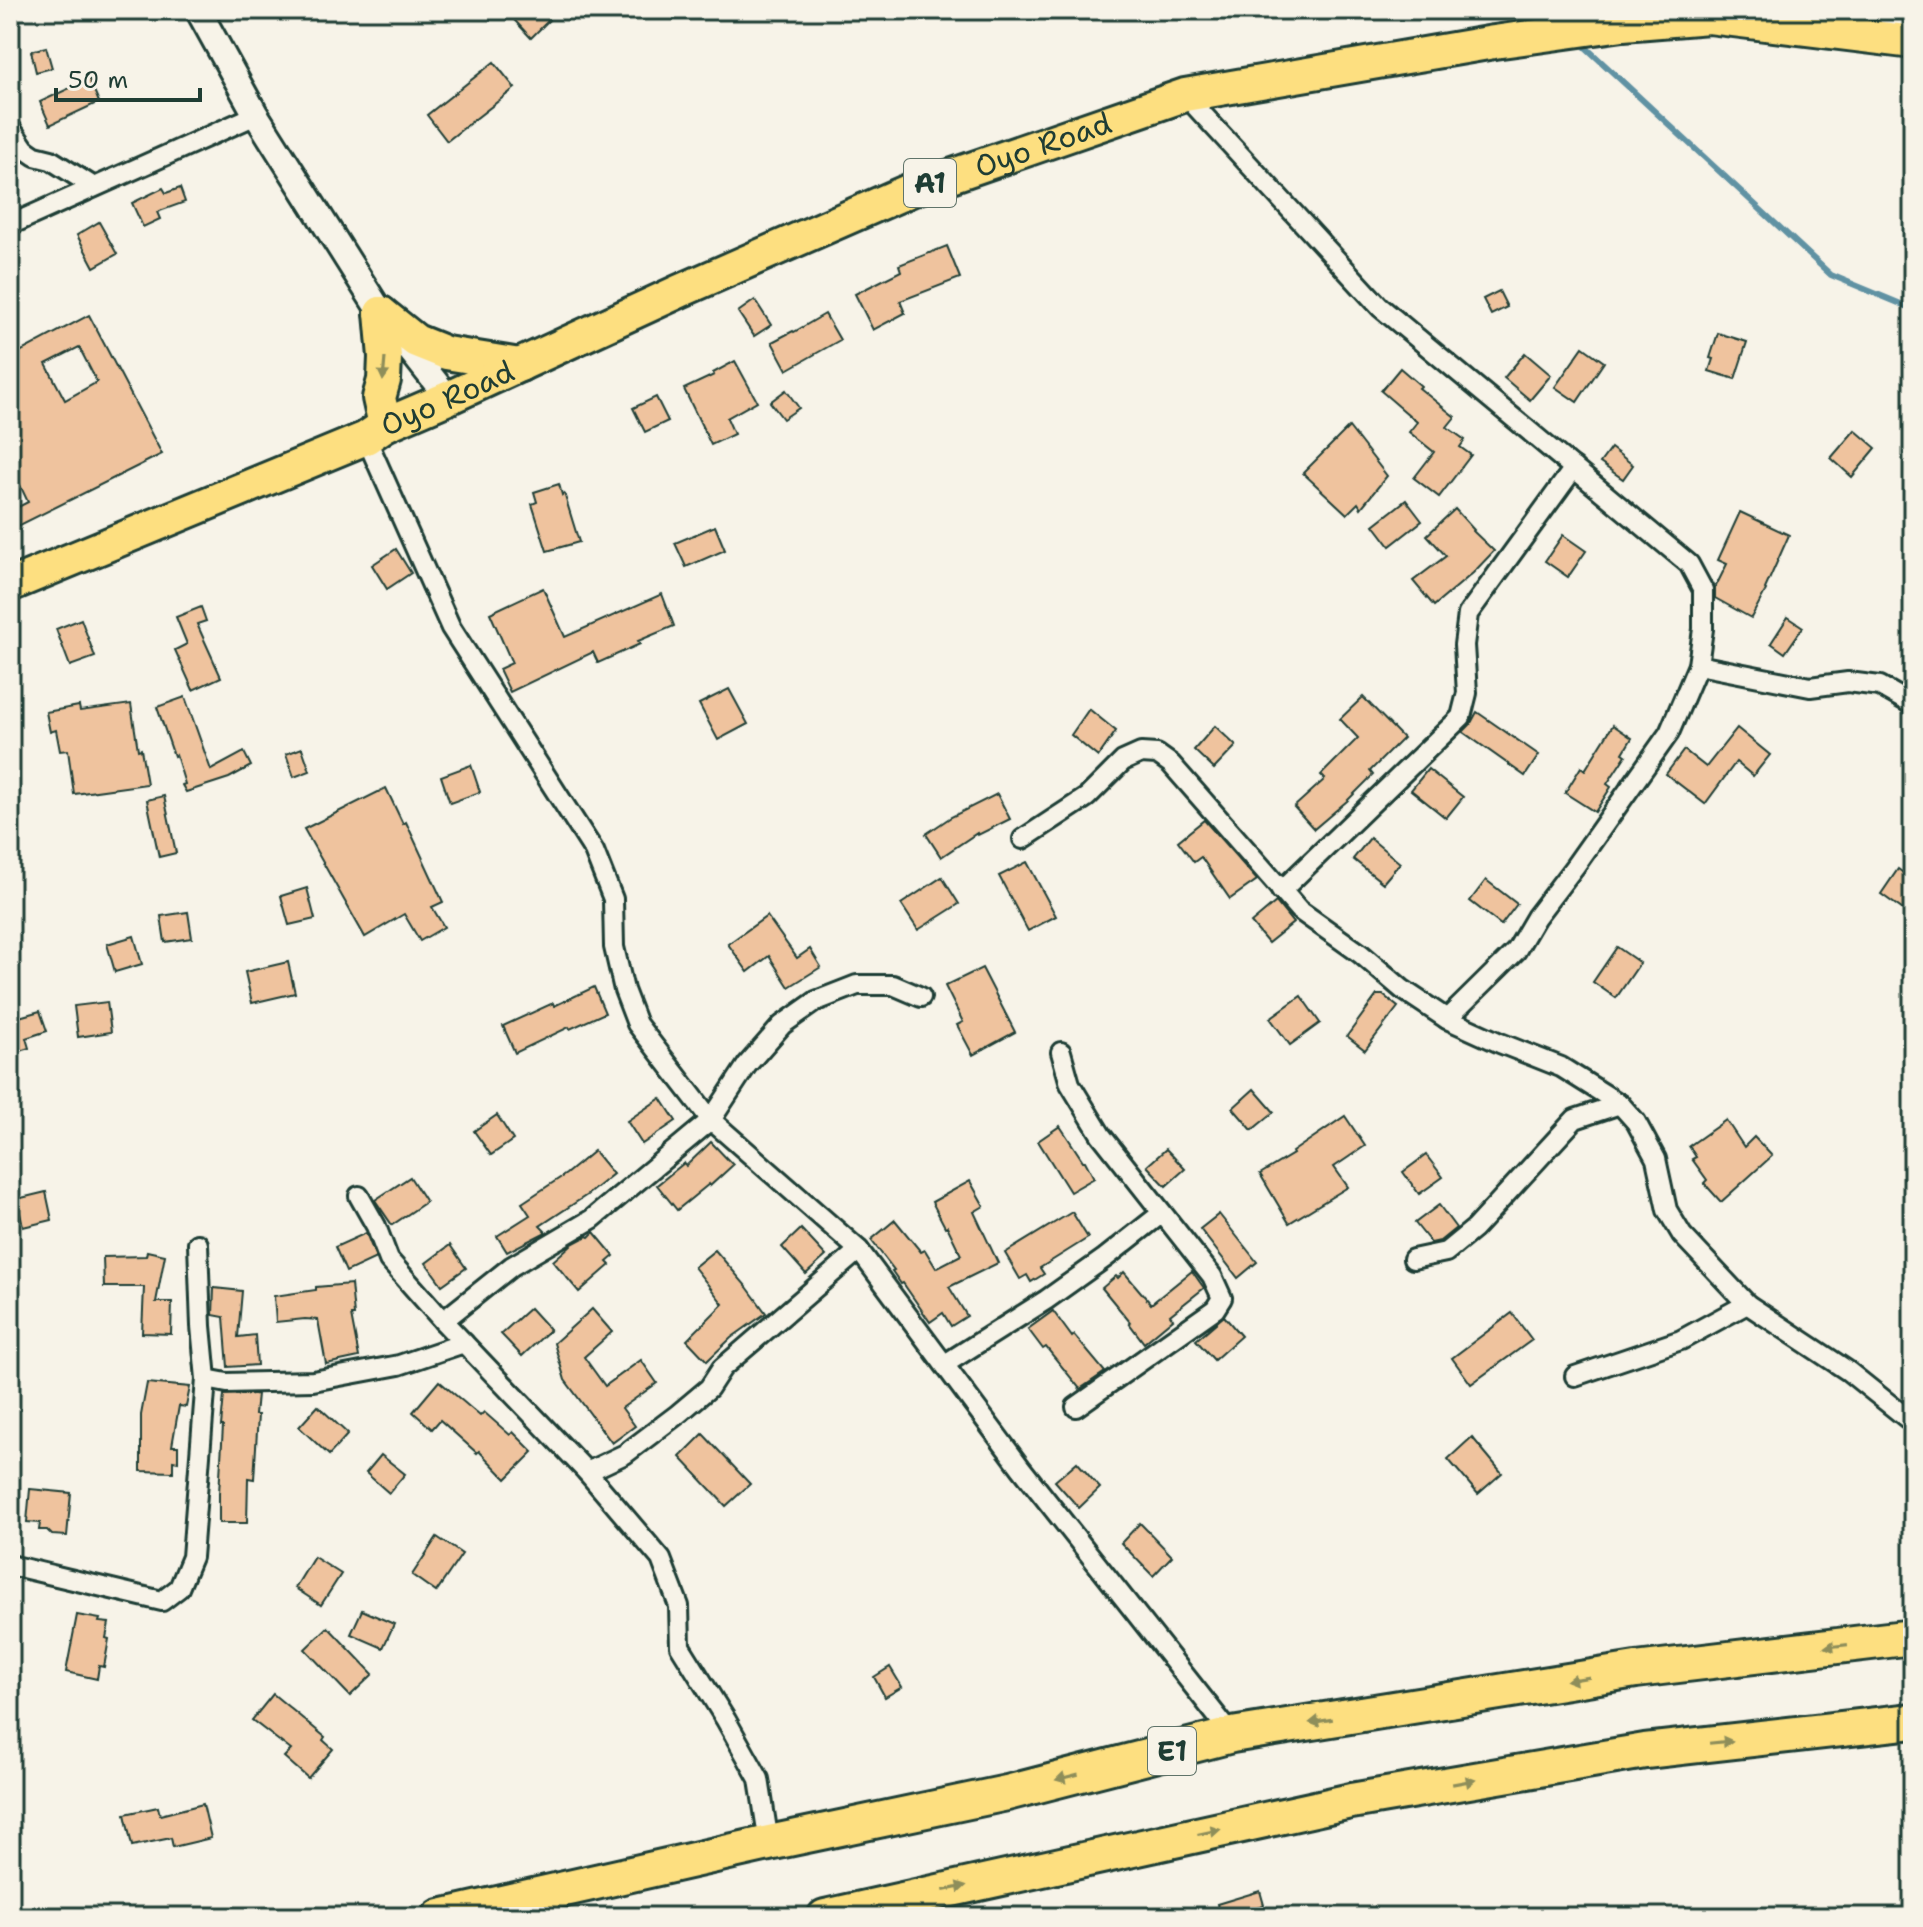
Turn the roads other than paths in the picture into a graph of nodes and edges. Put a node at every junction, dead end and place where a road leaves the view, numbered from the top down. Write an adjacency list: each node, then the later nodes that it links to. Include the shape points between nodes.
1 (198, 10): 5 (street)
2 (1883, 10): 3 (street)
3 (1911, 42): 4 (highway, Oyo Road / A1, via 1695,18 1494,42)
4 (1185, 95): 10 (highway, Oyo Road / A1, via 913,189); 13 (street, via 1380,307)
5 (256, 115): 7 (street); 9 (street)
6 (10, 127): 7 (street, via 25,149)
7 (94, 187): 8 (street)
8 (10, 225)
9 (381, 313): 10 (highway, via 416,341 446,353); 11 (street); 12 (highway, one-way to 12, via 385,357)
10 (520, 365): 11 (highway, Oyo Road / A1)
11 (448, 398): 12 (highway, Oyo Road / A1)
12 (376, 431): 14 (highway, Oyo Road / A1); 23 (street, via 451,628 594,851 613,899 614,947 637,1024)
13 (1574, 468): 15 (street, via 1689,564 1703,590); 18 (street, via 1468,614 1467,693 1461,717)
14 (10, 585)
15 (1698, 665): 16 (street, via 1810,687 1848,682 1880,686); 20 (street, via 1669,733 1516,951)
16 (1913, 705)
17 (1023, 839): 18 (street, via 1087,797 1123,761 1141,753 1157,754)
18 (1281, 891): 20 (street, via 1299,910)
19 (921, 997): 23 (street, via 893,985 857,985 816,1001 782,1025 755,1055)
20 (1447, 1019): 22 (street, via 1561,1067)
21 (1061, 1052): 25 (street, via 1070,1084 1101,1135)
22 (1620, 1104): 28 (street, via 1575,1119 1474,1229 1446,1252); 29 (street, via 1656,1159 1667,1210 1682,1235)
23 (711, 1120): 27 (street); 30 (street, via 592,1219 512,1266)
24 (359, 1196): 30 (street, via 389,1260)
25 (1162, 1213): 32 (street, via 1046,1300); 35 (street, via 1212,1276 1222,1298 1215,1309)
26 (198, 1244): 34 (street)
27 (859, 1250): 32 (street); 37 (street, via 722,1368 709,1388 678,1414 625,1454)
28 (1413, 1259)
29 (1747, 1304): 33 (street, via 1681,1340); 36 (street, via 1848,1371)
30 (443, 1321): 31 (street)
31 (464, 1343): 34 (street, via 399,1365 313,1381); 37 (street)
32 (945, 1364): 41 (street)
33 (1575, 1376)
34 (206, 1379): 38 (street, via 192,1557 179,1588 162,1601)
35 (1076, 1407)
36 (1913, 1423)
37 (587, 1472): 42 (street, via 661,1559 679,1606 680,1646 759,1779)
38 (10, 1565)
39 (1913, 1637): 41 (highway, E1, one-way to 41, via 1636,1670)
40 (1913, 1721): 44 (highway, one-way to 40, via 1351,1801 1645,1751)
41 (1232, 1735): 42 (highway, E1, one-way to 42, via 1007,1793)
42 (769, 1843): 43 (highway, E1)
43 (440, 1917)
44 (825, 1917)

